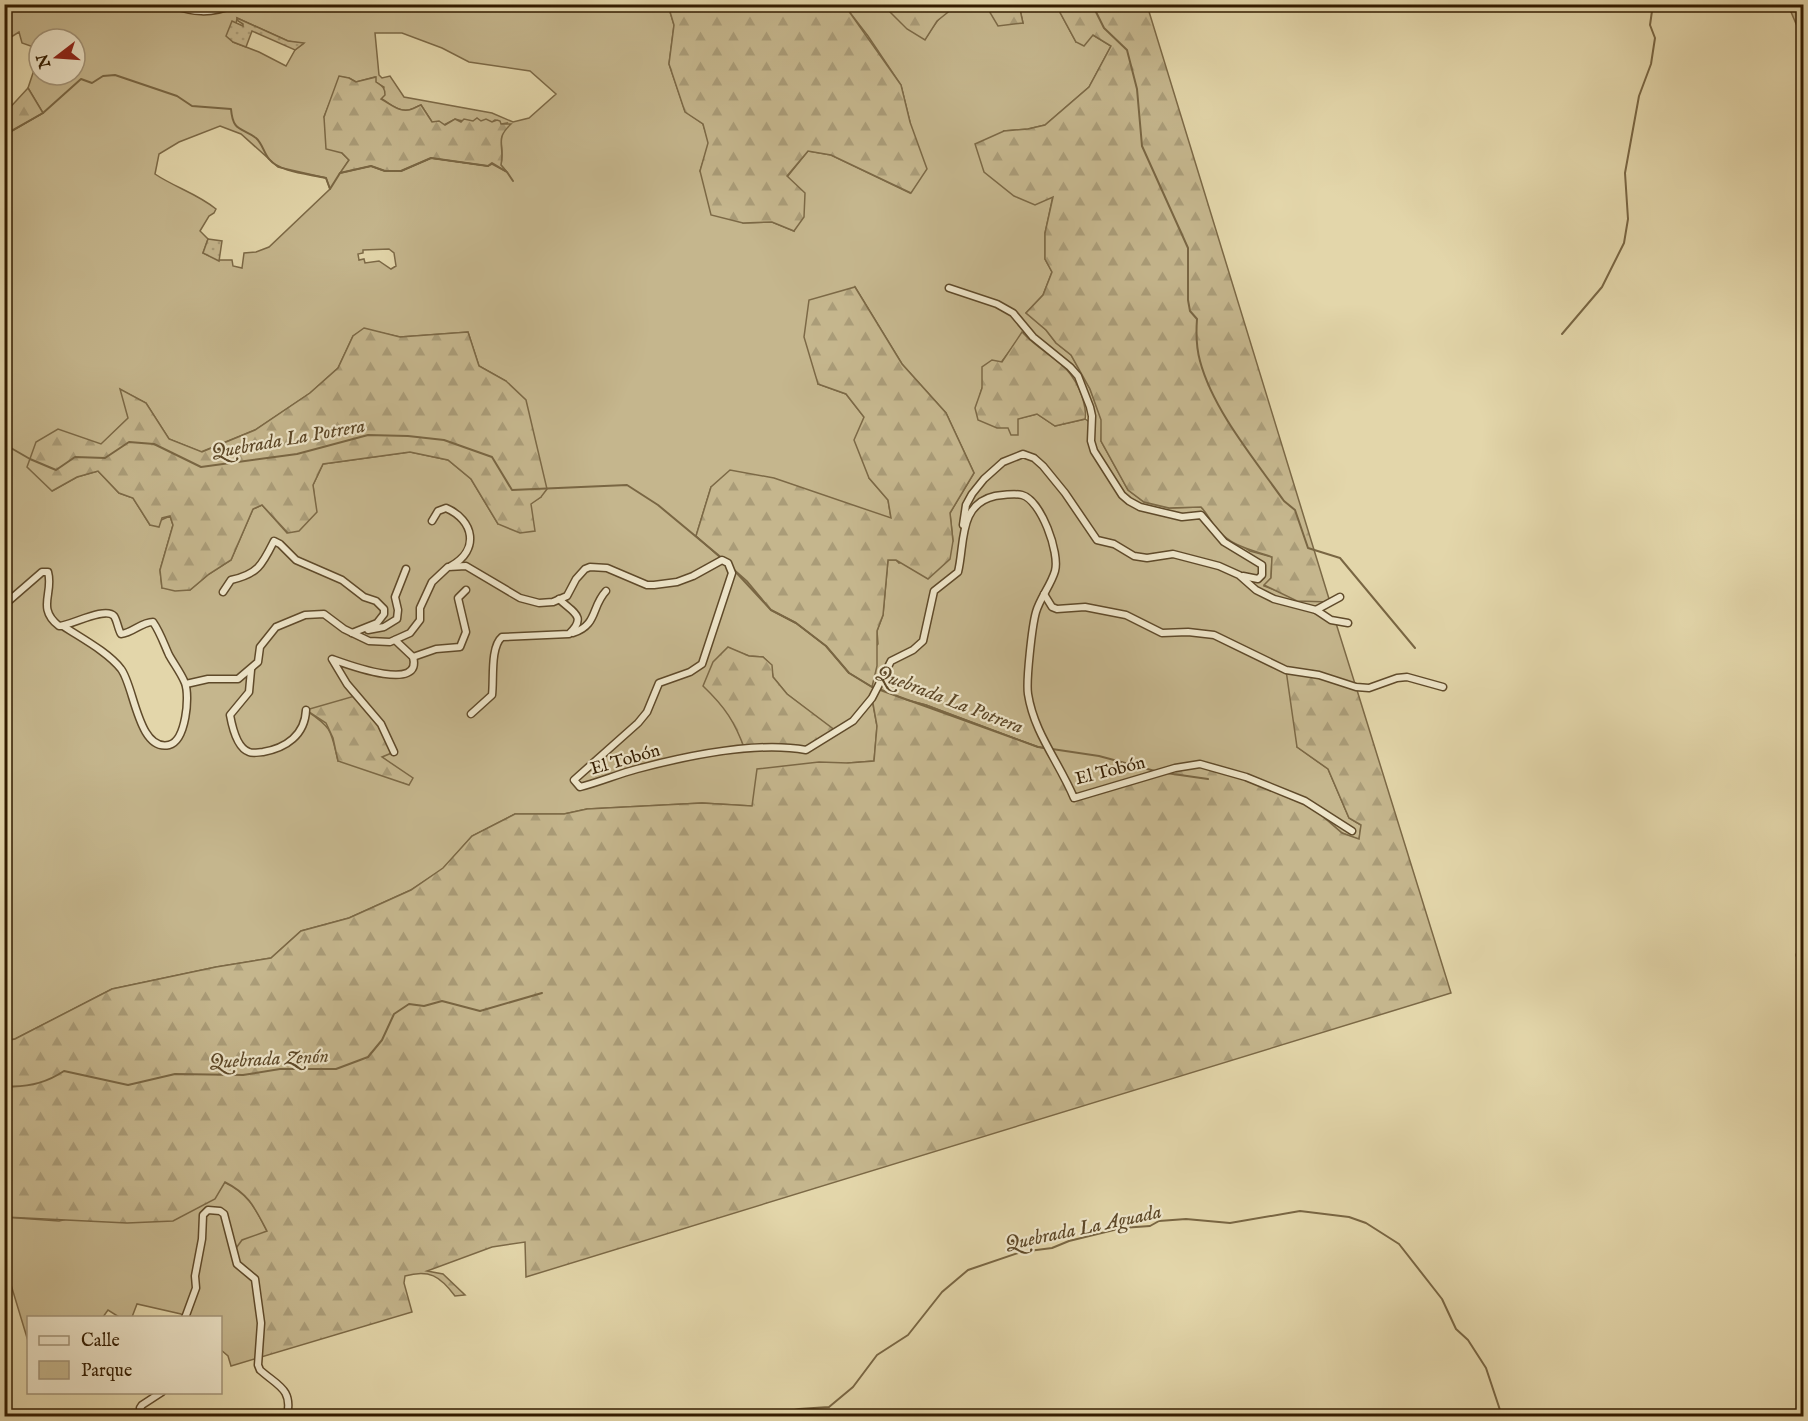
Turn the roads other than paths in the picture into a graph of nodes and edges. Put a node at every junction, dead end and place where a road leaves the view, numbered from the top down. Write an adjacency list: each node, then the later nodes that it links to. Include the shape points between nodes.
1 (167, 4): 2 (street, via 213,12)
2 (235, 4)
3 (950, 288): 8 (street, via 1013,313 1032,337 1070,367 1078,376 1090,407 1094,451 1122,495 1140,507 1182,517 1201,515 1224,542 1262,565 1258,579)
4 (432, 521): 6 (street, via 446,507 457,512 472,540 467,552)
5 (962, 532): 8 (street, El Tobón, via 966,505 977,487 1003,462 1023,454 1043,466 1097,540 1114,544 1134,556 1173,554); 12 (street, El Tobón, via 977,505 990,498 1023,495 1035,504 1051,540 1056,569); 14 (street, El Tobón, via 958,572 934,591 923,641 891,662 872,699 852,721 806,750 784,746 703,754 635,769 580,787 574,780 638,723 659,683 702,664 732,573 722,560 677,582 646,585 607,568 590,567 581,572 567,596)
6 (448, 567): 14 (street, via 466,566 520,598 539,603); 21 (street, via 432,582 420,608 420,620 410,633)
7 (406, 569): 19 (street, via 395,597 397,619 384,627)
8 (1239, 575): 16 (street, El Tobón, via 1274,599)
9 (466, 590): 22 (street, via 458,598 466,632 460,647 436,648)
10 (606, 591): 20 (street, via 586,626)
11 (223, 592): 19 (street, via 231,580 249,576 262,564 274,541 296,560 342,580 384,609 377,623)
12 (1044, 594): 25 (street, via 1057,609 1085,607 1126,615 1162,633 1214,635 1286,670 1356,687 1369,688 1407,678); 29 (street, El Tobón, via 1036,613 1028,691 1042,740 1074,798 1200,764 1246,777 1305,801)
13 (1340, 597): 16 (street)
14 (559, 599): 20 (street, via 578,618 577,627)
15 (4, 605): 18 (street, via 42,572 48,572 47,611 52,620)
16 (1316, 610): 17 (street, El Tobón, via 1331,620)
17 (1348, 623)
18 (63, 626): 24 (street, via 104,613 114,616 121,634 153,622); 24 (street, via 123,671 143,728 160,745 168,745 183,730)
19 (352, 633): 21 (street, via 369,641); 23 (street, via 324,615 305,615 276,627 260,647 258,662)
20 (569, 634): 27 (street, via 502,637 497,641 492,695)
21 (395, 640): 22 (street)
22 (414, 657): 28 (street, via 409,672 395,675 332,659 347,684 381,724)
23 (250, 670): 24 (street, via 238,679); 26 (street, via 249,692 230,716 232,728 248,752 285,745 304,726)
24 (186, 684)
25 (1443, 687)
26 (306, 710)
27 (471, 714)
28 (394, 752)
29 (1352, 831)
30 (185, 1316): 33 (street, via 196,1288 203,1215 208,1210 219,1211 224,1214 237,1264 255,1279 261,1323 258,1365 286,1392 290,1404)
31 (159, 1394): 32 (street, via 142,1405)
32 (142, 1416)
33 (287, 1416)

